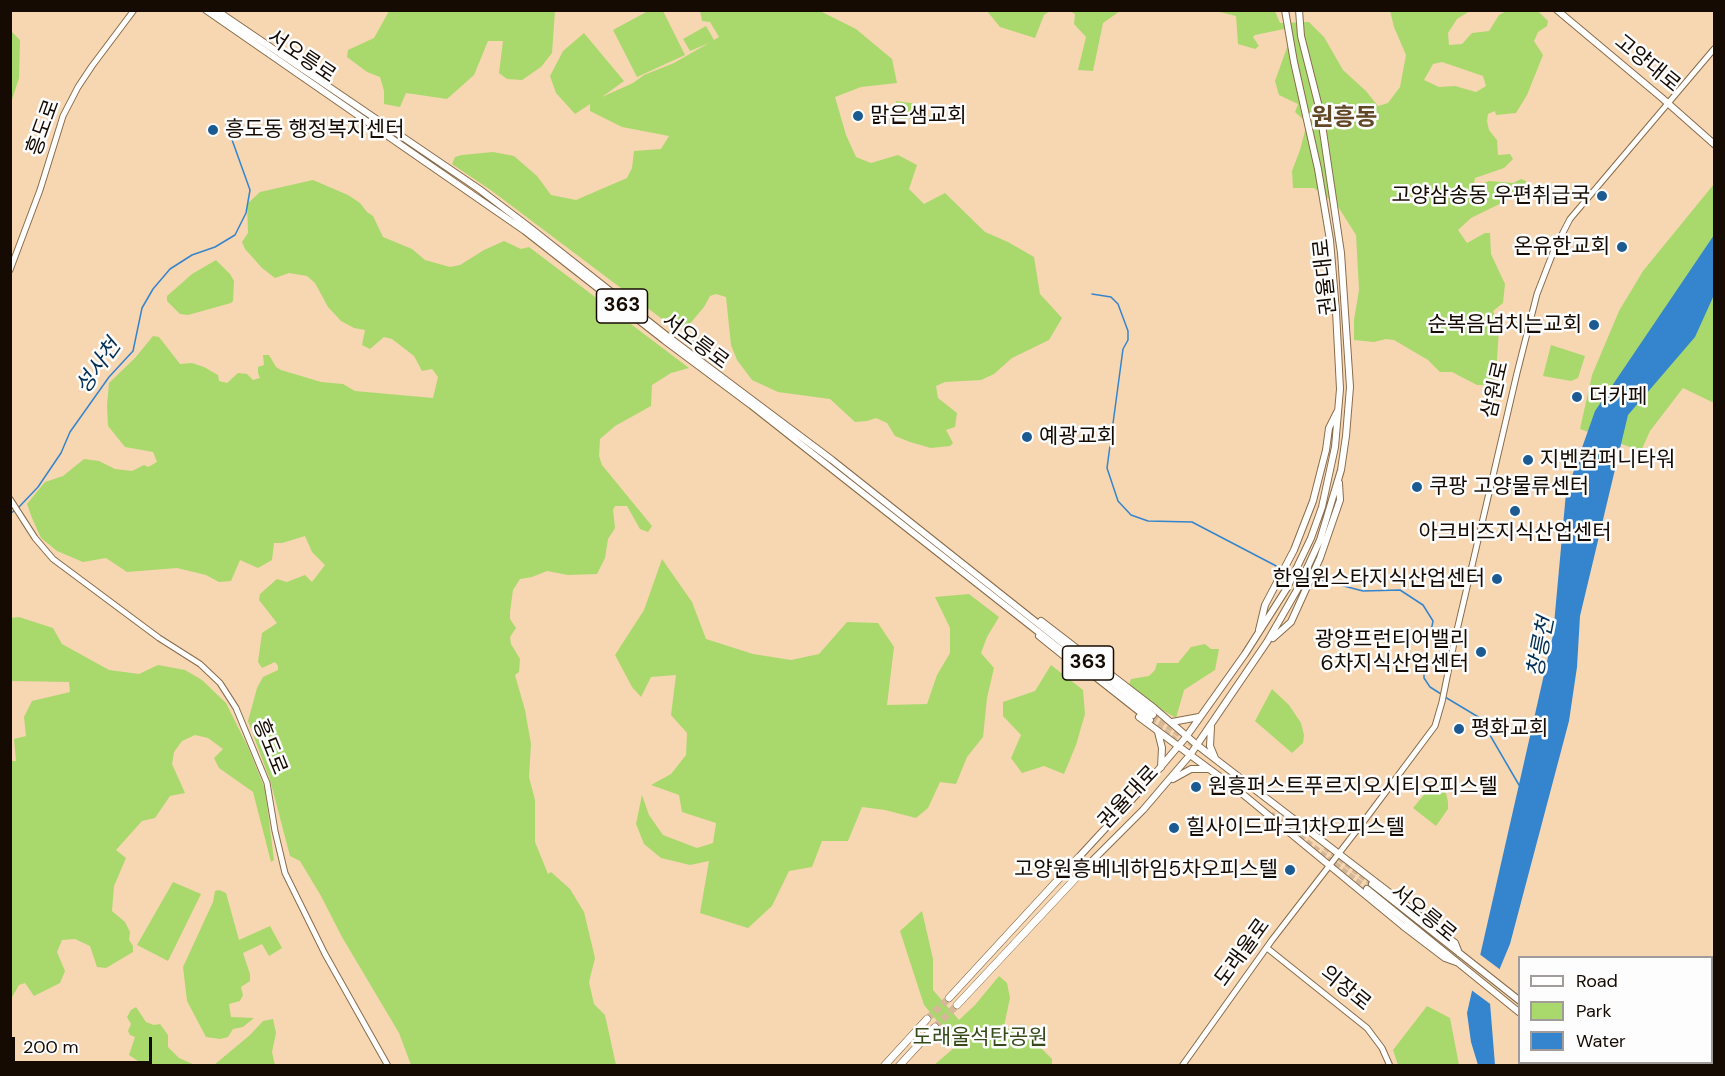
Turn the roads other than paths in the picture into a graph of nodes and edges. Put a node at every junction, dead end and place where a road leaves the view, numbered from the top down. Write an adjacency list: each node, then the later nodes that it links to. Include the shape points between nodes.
1 (134, 10): 10 (street, 흥도로, via 78,87 63,117)
2 (206, 10): 15 (main road, 서오릉로 / 363, via 525,231)
3 (216, 10): 14 (main road, 서오릉로 / 363, via 479,189)
4 (1285, 10): 11 (main road, 권율대로, via 1330,240 1341,389)
5 (1299, 10): 12 (main road, 권율대로, via 1301,36 1320,111 1341,253 1350,387)
6 (1557, 10): 8 (main road, 고양대로)
7 (1714, 49): 8 (street, 삼원로)
8 (1667, 102): 9 (main road, 고양대로); 30 (street, 삼원로, via 1568,221 1540,285 1435,726)
9 (1714, 144)
10 (10, 270)
11 (1338, 409): 16 (main road, via 1329,428 1313,501 1265,605); 16 (main road, 권율대로, via 1330,470 1311,538 1287,588)
12 (1339, 477): 17 (main road, 권율대로, via 1320,540); 17 (main road, via 1340,500 1308,585 1292,622)
13 (12, 501): 45 (street, 흥도로, via 53,559 200,664 220,683 236,708 267,783 285,873 325,954)
14 (1022, 610): 15 (main road, 서오릉로 / 363, via 1152,718); 19 (main road, via 1077,647)
15 (1024, 620): 21 (main road, via 1038,636)
16 (1257, 635): 18 (main road, 권율대로)
17 (1268, 642): 20 (main road, 권율대로)
18 (1199, 717): 19 (main road); 22 (main road, 권율대로)
19 (1172, 722): 22 (main road)
20 (1211, 727): 23 (main road, 권율대로); 26 (main road, via 1210,746)
21 (1158, 732): 24 (main road); 27 (main road)
22 (1186, 736): 23 (main road); 24 (main road, 권율대로)
23 (1197, 745): 25 (main road, 권율대로); 26 (main road)
24 (1178, 746): 25 (main road); 27 (main road, 권율대로)
25 (1190, 755): 28 (main road); 29 (main road, 권율대로)
26 (1215, 759): 30 (main road)
27 (1161, 767): 31 (main road, 권율대로)
28 (1209, 770): 29 (main road, via 1191,769); 32 (main road)
29 (1167, 782): 33 (main road, 권율대로)
30 (1339, 853): 32 (street); 37 (main road, via 1455,943)
31 (1078, 858): 39 (highway, 권율대로)
32 (1331, 863): 36 (street, 도래울로); 38 (main road, via 1428,946)
33 (1087, 866): 41 (highway, 권율대로)
34 (1372, 884): 37 (main road, 서오릉로)
35 (1367, 890): 38 (main road, 서오릉로)
36 (1267, 948): 48 (street, 도래울로); 49 (street, 의장로, via 1367,1028)
37 (1460, 954): 40 (main road)
38 (1457, 963): 42 (main road)
39 (949, 998)
40 (1518, 999)
41 (957, 1005)
42 (1518, 1011)
43 (927, 1019): 46 (highway)
44 (935, 1027): 47 (highway)
45 (388, 1065)
46 (884, 1065)
47 (899, 1065)
48 (1182, 1065)
49 (1390, 1065)

